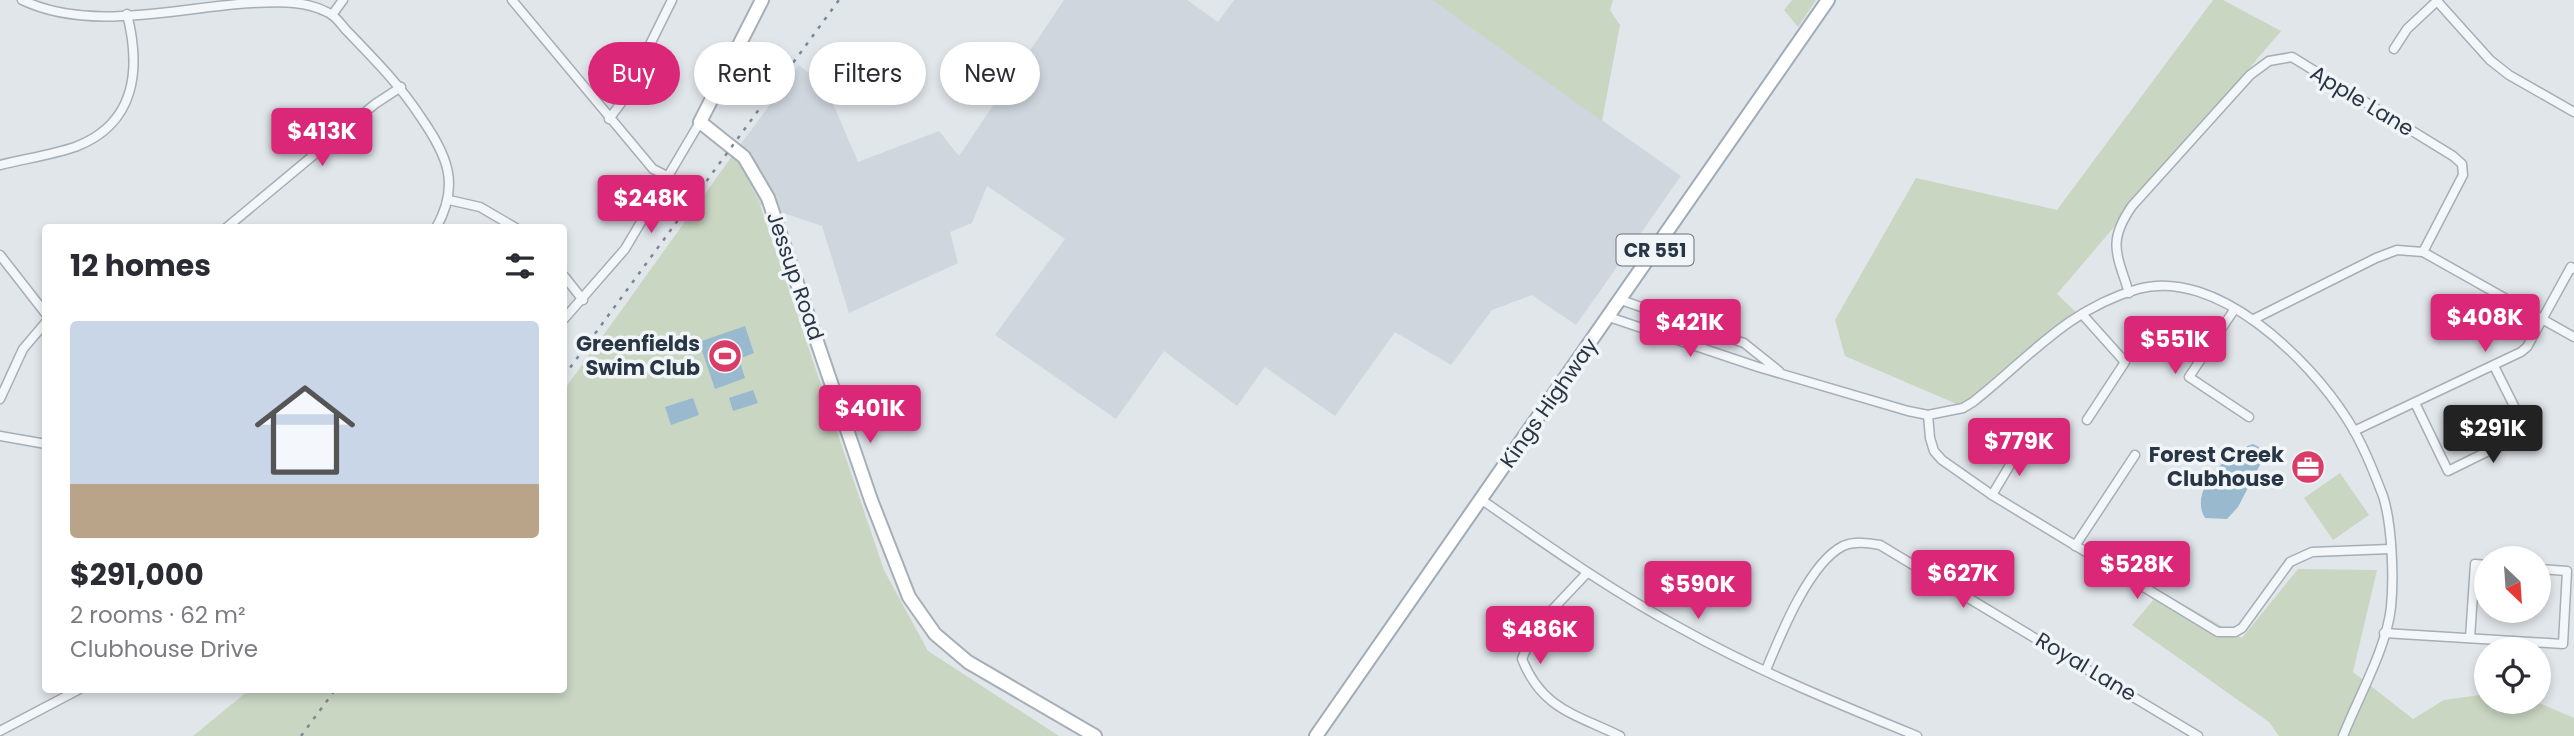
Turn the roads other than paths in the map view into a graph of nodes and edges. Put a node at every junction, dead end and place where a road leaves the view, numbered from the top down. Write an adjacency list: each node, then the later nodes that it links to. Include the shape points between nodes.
1 (22, 0): 8 (street, via 51,12)
2 (343, 0): 9 (street)
3 (672, 0): 13 (street)
4 (762, 0): 14 (street)
5 (1828, 0): 27 (street, Kings Highway / CR 551)
6 (2437, 0): 10 (street); 12 (street, via 2490,60)
7 (517, 2): 13 (street)
8 (127, 14): 9 (street, via 281,2 309,4); 15 (street, via 135,80 114,119 76,146)
9 (332, 15): 11 (street)
10 (2394, 49)
11 (401, 87): 17 (street, via 442,151); 18 (street, via 374,104)
12 (2574, 112)
13 (609, 119): 16 (street, via 653,170)
14 (700, 122): 16 (street); 62 (street, Jessup Road, via 744,157 768,198 875,512 909,597 935,634 968,662)
15 (0, 165)
16 (669, 177): 26 (street, via 625,249)
17 (449, 200): 19 (street); 20 (street, via 480,207)
18 (231, 224)
19 (438, 224)
20 (509, 224)
21 (2423, 252): 25 (street, Apple Lane, via 2459,186 2462,164 2292,57 2280,58 2259,67 2242,83 2117,227 2115,250); 33 (street, via 2397,250 2376,258); 34 (street)
22 (0, 255): 28 (street)
23 (2574, 269): 34 (street, via 2571,267)
24 (567, 280): 26 (street)
25 (2129, 293): 29 (street, via 2140,288 2174,287 2205,293); 30 (street)
26 (583, 300): 31 (street)
27 (1620, 300): 32 (street, Kings Highway / CR 551); 38 (street, via 1744,343)
28 (42, 309)
29 (2234, 310): 33 (street); 42 (street, via 2189,377)
30 (2082, 314): 41 (street, via 2050,333 1973,402); 43 (street, via 2125,362)
31 (567, 316)
32 (1609, 317): 38 (street); 50 (street, Kings Highway / CR 551)
33 (2254, 319): 44 (street, via 2318,381)
34 (2542, 319): 36 (street); 37 (street, via 2527,347)
35 (42, 327): 39 (street, via 23,349)
36 (2574, 337)
37 (2494, 366): 40 (street); 40 (street, via 2527,432 2448,471)
38 (1779, 371): 41 (street)
39 (0, 399)
40 (2414, 403): 44 (street)
41 (1928, 415): 49 (street, via 1934,451)
42 (2249, 417)
43 (2087, 420)
44 (2354, 431): 52 (street, via 2384,498)
45 (0, 436): 46 (street)
46 (42, 443)
47 (2022, 445): 49 (street)
48 (2135, 455): 51 (street)
49 (1992, 495): 51 (street)
50 (1482, 500): 54 (street); 63 (street, Kings Highway / CR 551)
51 (2075, 546): 52 (street, via 2218,632 2242,628 2290,562 2312,552)
52 (2390, 549): 56 (street, via 2391,607)
53 (2552, 570): 57 (street, via 2567,572 2563,645)
54 (1587, 573): 58 (street, via 1684,630); 64 (street, via 1535,628 1522,659 1538,692 1552,703)
55 (2474, 579): 57 (street)
56 (2384, 634): 57 (street); 67 (street)
57 (2470, 638)
58 (1766, 670): 61 (street); 66 (street, Royal Lane, via 1783,628 1830,556 1861,542 1881,545)
59 (72, 693): 60 (street)
60 (0, 731)
61 (1894, 732): 65 (street)
62 (1095, 736)
63 (1316, 736)
64 (1620, 736)
65 (1917, 736)
66 (2198, 736)
67 (2343, 736)

